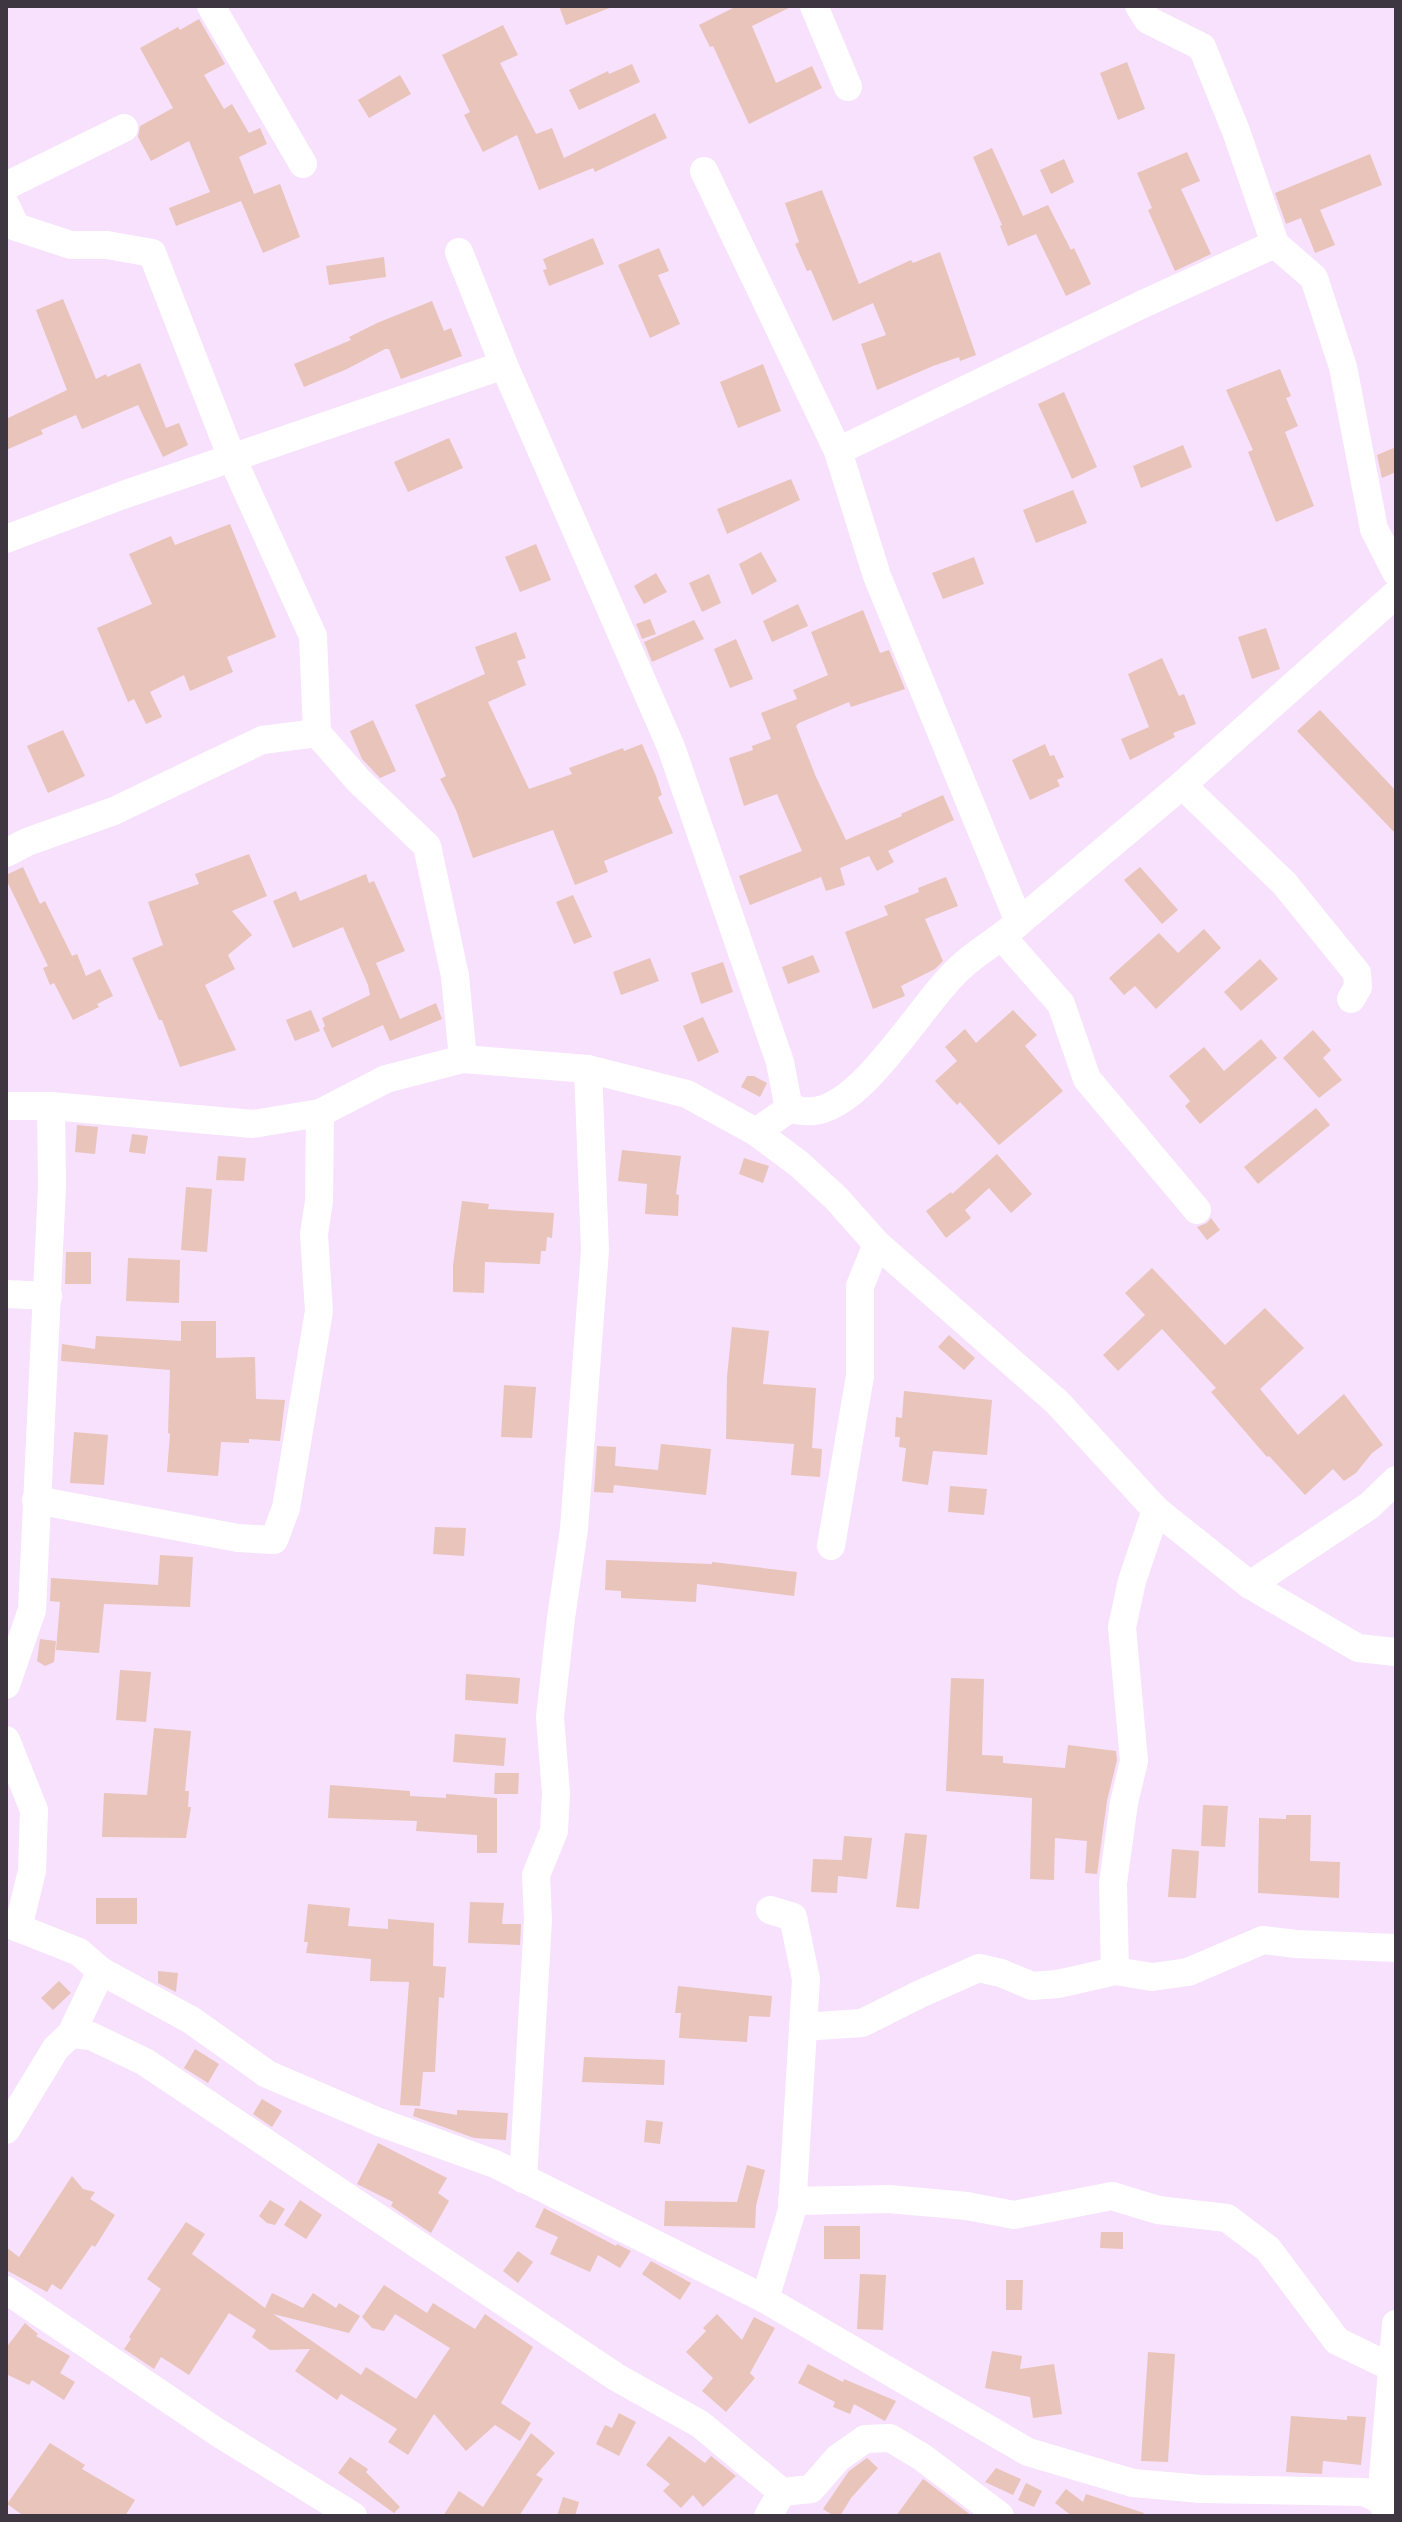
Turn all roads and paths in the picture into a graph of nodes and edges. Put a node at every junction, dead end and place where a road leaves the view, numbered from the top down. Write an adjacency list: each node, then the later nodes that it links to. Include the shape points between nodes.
1 (211, 6): 6 (street)
2 (814, 6): 4 (street)
3 (1139, 6): 10 (street, via 1148,20 1202,47)
4 (848, 87)
5 (124, 128): 8 (street)
6 (303, 164)
7 (704, 171): 13 (street)
8 (6, 186)
9 (6, 206): 14 (street, via 16,227 71,245 152,253)
10 (1275, 244): 13 (street); 16 (street, via 1314,278 1343,367 1374,529)
11 (459, 252): 12 (street)
12 (504, 365): 14 (street); 27 (street, via 671,747 780,1062)
13 (838, 451): 21 (street, via 877,576)
14 (232, 458): 15 (street); 18 (street, via 313,636)
15 (6, 539)
16 (1396, 572)
17 (1396, 594): 19 (street)
18 (317, 733): 20 (street, via 262,740 114,811); 23 (street, via 427,846 455,976)
19 (1182, 785): 21 (street); 22 (street, via 1284,883 1357,973 1358,987)
20 (6, 853)
21 (1011, 930): 27 (street, via 960,967 887,1056 839,1102 814,1111); 30 (street, via 1061,1004 1087,1079)
22 (1351, 999)
23 (463, 1059): 24 (street); 28 (street, via 386,1079)
24 (588, 1069): 29 (street, via 687,1094); 50 (street, via 595,1250 574,1529 550,1717 554,1831 536,1875)
25 (6, 1106): 26 (street)
26 (51, 1106): 28 (street, via 253,1124); 33 (street)
27 (789, 1109): 29 (street)
28 (320, 1113): 35 (street, via 314,1234 319,1311 286,1508 274,1540)
29 (756, 1132): 31 (street, via 827,1189)
30 (1197, 1210)
31 (877, 1244): 36 (street, via 1057,1402); 37 (street, via 860,1286 860,1376)
32 (6, 1294): 33 (street)
33 (48, 1296): 35 (street)
34 (1396, 1480): 38 (street, via 1369,1506)
35 (36, 1500): 40 (street, via 32,1610)
36 (1156, 1510): 38 (street); 46 (street, via 1122,1627 1134,1761 1113,1883)
37 (831, 1546)
38 (1250, 1585): 39 (street, via 1358,1648)
39 (1396, 1652)
40 (6, 1685)
41 (6, 1740): 43 (street, via 34,1810 32,1871)
42 (770, 1910): 47 (street, via 793,1917 806,1979)
43 (12, 1925): 45 (street, via 79,1952)
44 (1396, 1948): 46 (street, via 1263,1940 1188,1972 1152,1977)
45 (101, 1971): 48 (street); 50 (street, via 191,2020 267,2074)
46 (1115, 1971): 47 (street, via 1032,1986 979,1968 862,2023)
47 (803, 2027): 51 (street)
48 (71, 2034): 49 (street, via 56,2048); 56 (street, via 91,2036 145,2062 616,2377 700,2424)
49 (6, 2130)
50 (523, 2179): 53 (street)
51 (792, 2201): 53 (street); 55 (street, via 889,2199 1014,2215 1112,2196 1158,2210 1227,2218 1268,2249 1337,2341)
52 (6, 2290): 58 (street)
53 (765, 2299): 57 (street, via 1028,2452 1133,2483 1364,2492)
54 (1396, 2324): 55 (street)
55 (1393, 2368): 57 (street)
56 (775, 2504): 59 (street, via 811,2489 838,2458 865,2439 890,2438)
57 (1384, 2508)
58 (353, 2516)
59 (1000, 2516)

